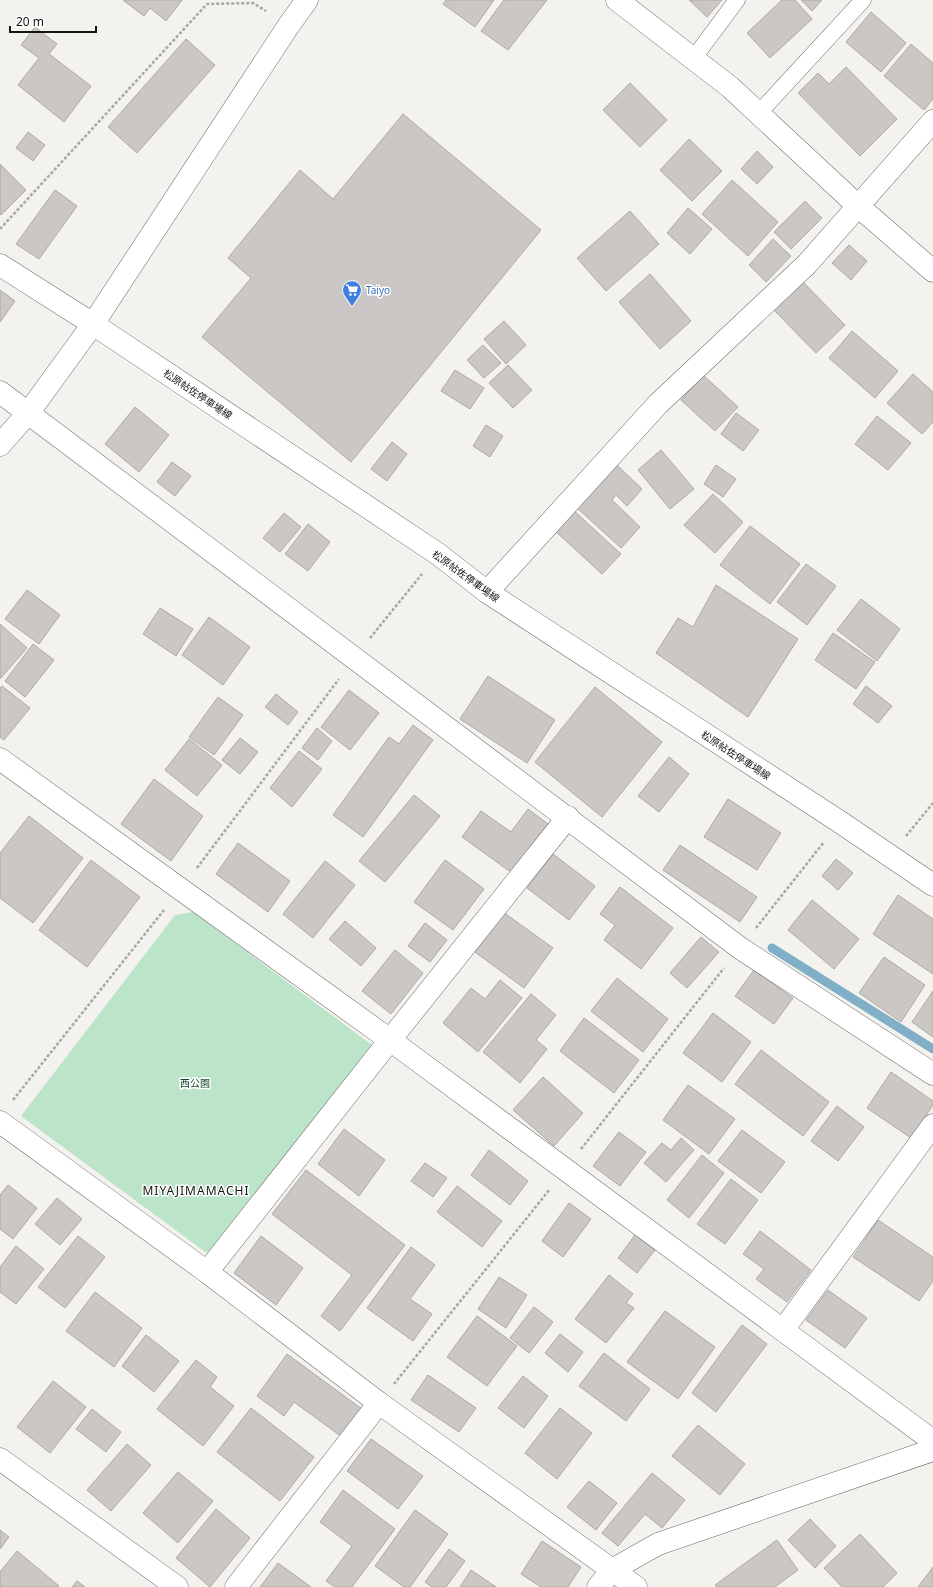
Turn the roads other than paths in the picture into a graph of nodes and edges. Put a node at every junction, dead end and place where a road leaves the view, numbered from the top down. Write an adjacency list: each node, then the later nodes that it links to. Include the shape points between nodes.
1 (307, 0): 11 (street)
2 (617, 0): 5 (street)
3 (737, 0): 5 (lane)
4 (863, 0): 6 (lane)
5 (693, 59): 6 (street, via 730,87)
6 (758, 114): 8 (street)
7 (933, 121): 8 (street)
8 (858, 206): 10 (street); 15 (street, via 807,264 658,404)
9 (0, 265): 11 (street, 松原帖佐停車場線)
10 (933, 271)
11 (93, 324): 13 (street); 15 (street, 松原帖佐停車場線, via 438,554)
12 (0, 392): 13 (street)
13 (29, 412): 14 (street); 17 (street)
14 (0, 446)
15 (486, 592): 18 (street, 松原帖佐停車場線)
16 (0, 759): 19 (street)
17 (568, 817): 19 (street); 20 (street, via 740,948)
18 (933, 885)
19 (390, 1040): 23 (street); 24 (street)
20 (933, 1074)
21 (5, 1113): 23 (street)
22 (933, 1125): 24 (street)
23 (207, 1272): 25 (street)
24 (783, 1330): 26 (street)
25 (379, 1403): 29 (street); 31 (street)
26 (933, 1441)
27 (933, 1450): 29 (street, via 658,1544)
28 (0, 1459): 30 (street)
29 (612, 1570): 32 (street); 33 (street)
30 (177, 1587)
31 (236, 1587)
32 (598, 1587)
33 (636, 1587)

